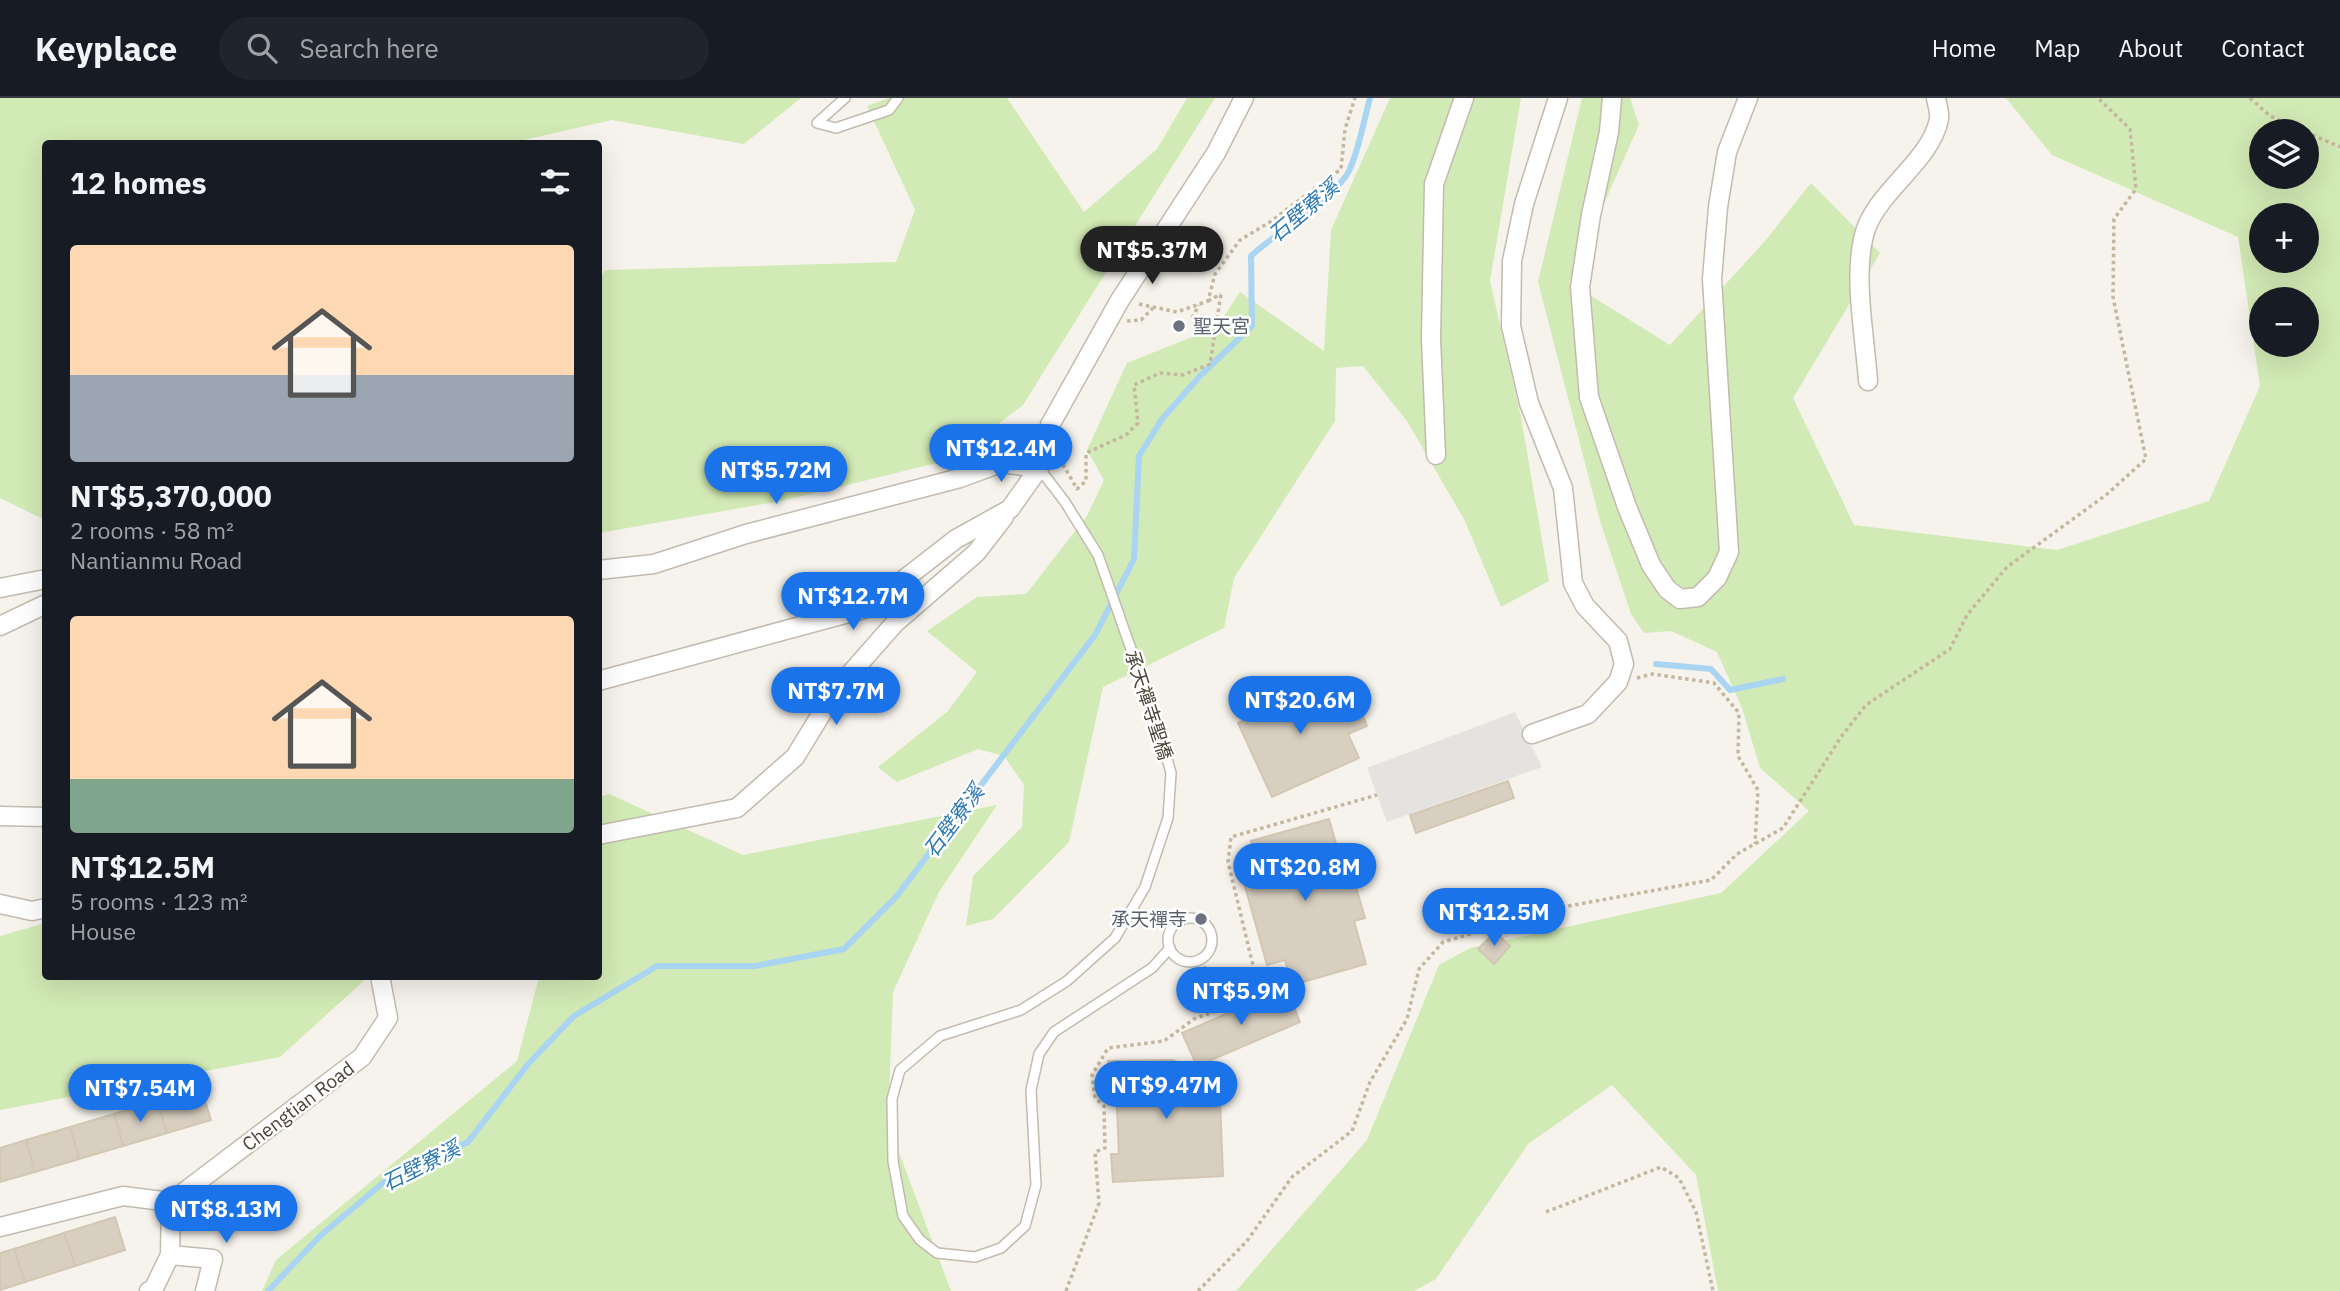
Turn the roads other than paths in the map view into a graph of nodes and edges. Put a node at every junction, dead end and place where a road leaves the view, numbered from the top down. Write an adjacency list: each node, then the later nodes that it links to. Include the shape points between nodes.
1 (845, 98): 2 (lane, via 817,123 836,128 889,110)
2 (898, 98)
3 (1244, 98): 11 (street, via 1216,153 1120,300 1050,425)
4 (1464, 98): 10 (street, via 1434,184)
5 (1558, 98): 19 (street, via 1524,204 1512,261 1511,326 1529,402 1563,488 1573,583 1585,606 1618,641 1624,664 1618,682 1588,714)
6 (1612, 98): 7 (street, via 1580,286 1589,397 1651,565 1680,599 1698,597 1717,578 1729,552 1712,279 1727,152)
7 (1748, 98)
8 (1936, 98): 9 (street, via 1939,119 1927,146 1867,225 1858,266)
9 (1868, 380)
10 (1436, 455)
11 (1039, 468): 12 (street); 13 (street, via 1001,463 654,564); 25 (lane, 承天禪寺聖橋, via 1098,555 1171,774 1168,818 1144,887 1115,938 1067,981 1033,1003 940,1036 900,1070 892,1100 893,1161 903,1216 920,1240 937,1253 975,1257 1001,1248 1025,1226 1036,1185 1031,1090 1040,1054 1055,1032 1152,968)
12 (1010, 509): 18 (street, via 956,540 867,608); 22 (street, via 976,553 895,623 836,690 795,757 737,808)
13 (602, 570)
14 (42, 580): 15 (street)
15 (0, 588)
16 (42, 606): 17 (street)
17 (0, 626)
18 (602, 680)
19 (1532, 734)
20 (0, 816): 21 (street)
21 (42, 817)
22 (602, 834)
23 (0, 904): 24 (street)
24 (42, 909)
25 (1170, 948): 25 (lane, via 1172,927 1184,918 1199,919 1212,936 1210,951 1199,961 1178,959)
26 (381, 980): 27 (street, Chengtian Road, via 388,1018 362,1057)
27 (172, 1202): 28 (street, via 123,1196); 29 (street)
28 (0, 1227)
29 (170, 1255): 30 (street); 31 (street, via 213,1259)
30 (149, 1291)
31 (205, 1291)

